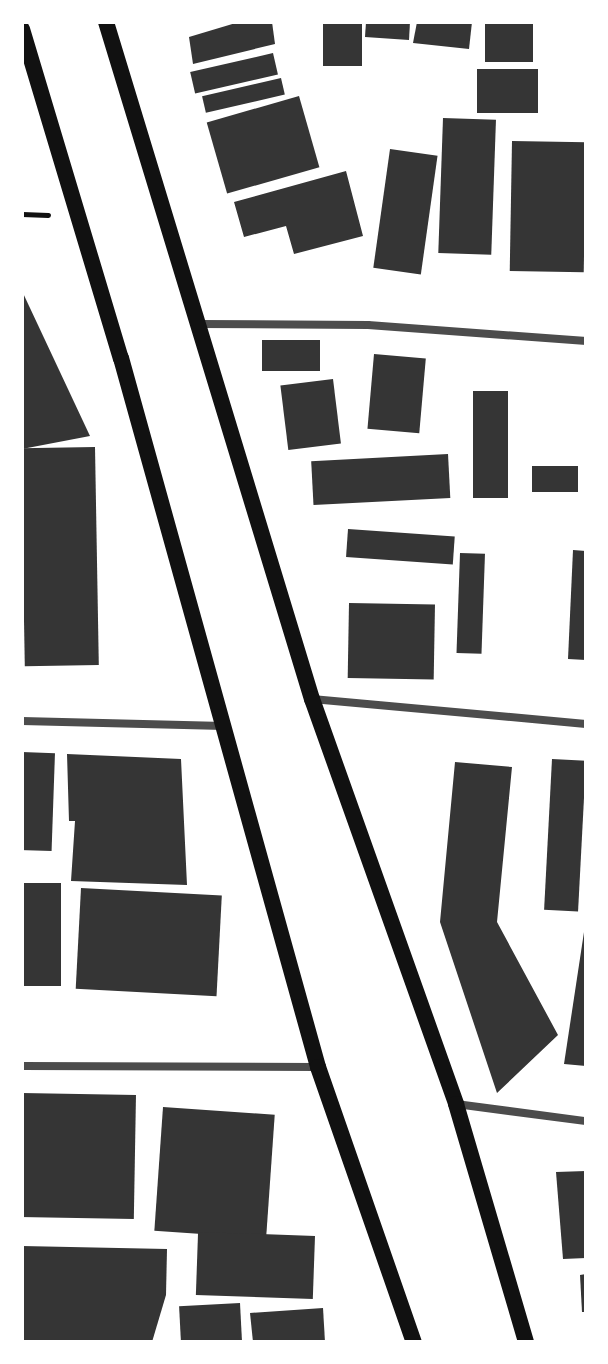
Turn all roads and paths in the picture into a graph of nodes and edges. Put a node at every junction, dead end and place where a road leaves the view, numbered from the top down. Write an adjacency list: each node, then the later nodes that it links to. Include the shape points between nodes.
1 (106, 22): 3 (main road)
2 (22, 29): 8 (main road, via 81,216)
3 (198, 324): 4 (street, via 368,325); 5 (main road)
4 (586, 341)
5 (312, 699): 7 (street); 11 (main road)
6 (22, 721): 8 (street)
7 (586, 724)
8 (225, 726): 10 (main road)
9 (22, 1066): 10 (street)
10 (318, 1067): 13 (main road)
11 (456, 1104): 12 (street); 14 (main road)
12 (586, 1121)
13 (414, 1342)
14 (526, 1342)

